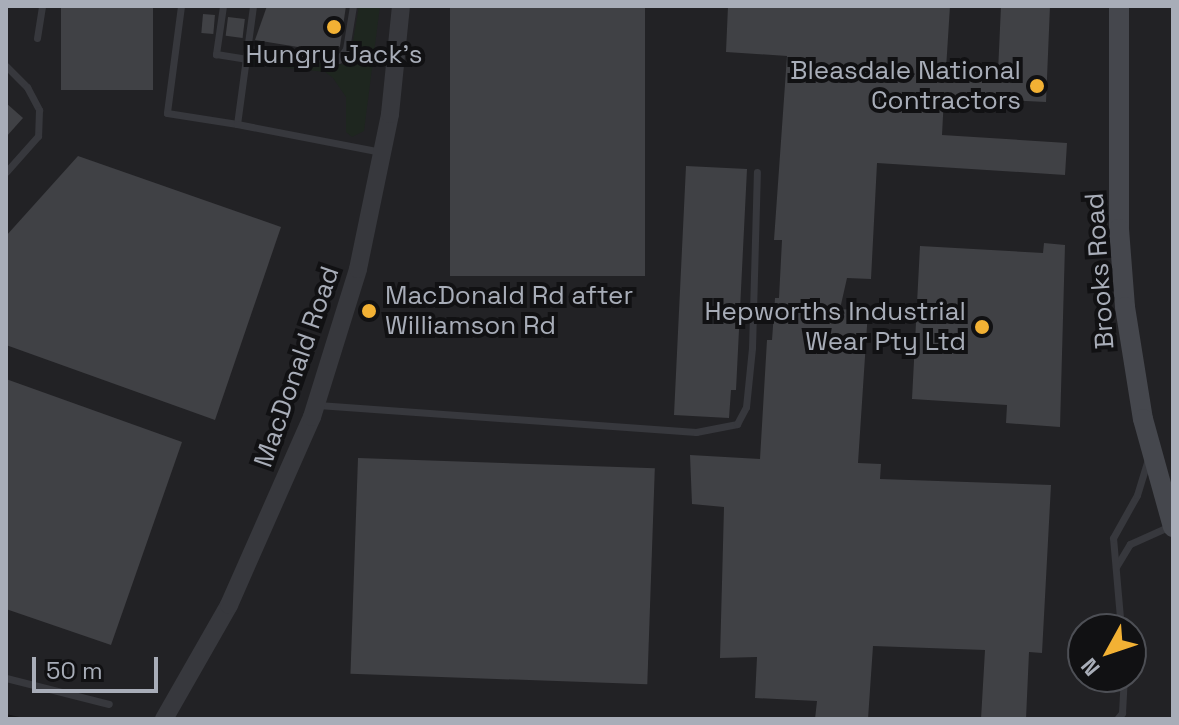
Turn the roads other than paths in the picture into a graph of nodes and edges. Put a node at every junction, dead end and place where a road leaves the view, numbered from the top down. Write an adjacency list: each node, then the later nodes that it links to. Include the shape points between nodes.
1 (42, 6): 8 (lane)
2 (181, 6): 12 (lane, via 167,113)
3 (223, 6): 10 (lane, via 216,54)
4 (253, 6): 9 (lane)
5 (353, 6): 9 (lane, via 346,49 338,60)
6 (401, 6): 13 (street, MacDonald Road)
7 (1119, 6): 17 (main road, Brooks Road, via 1121,263 1131,358)
8 (37, 38)
9 (248, 48): 10 (lane)
10 (246, 59): 12 (lane)
11 (6, 66): 14 (lane, via 27,87 39,110 38,136)
12 (237, 124): 13 (lane)
13 (383, 153): 16 (street, MacDonald Road, via 358,269)
14 (6, 172)
15 (757, 172): 16 (lane, via 752,348 746,407 737,424 696,432)
16 (316, 404): 24 (street, MacDonald Road, via 229,605)
17 (1150, 449): 18 (main road, Brooks Road); 19 (lane, via 1141,487 1113,538)
18 (1173, 526): 19 (lane, via 1124,548)
19 (1115, 577): 20 (lane)
20 (1119, 613)
21 (6, 678): 23 (lane)
22 (1123, 693): 25 (lane)
23 (109, 704)
24 (164, 719)
25 (1117, 719)

